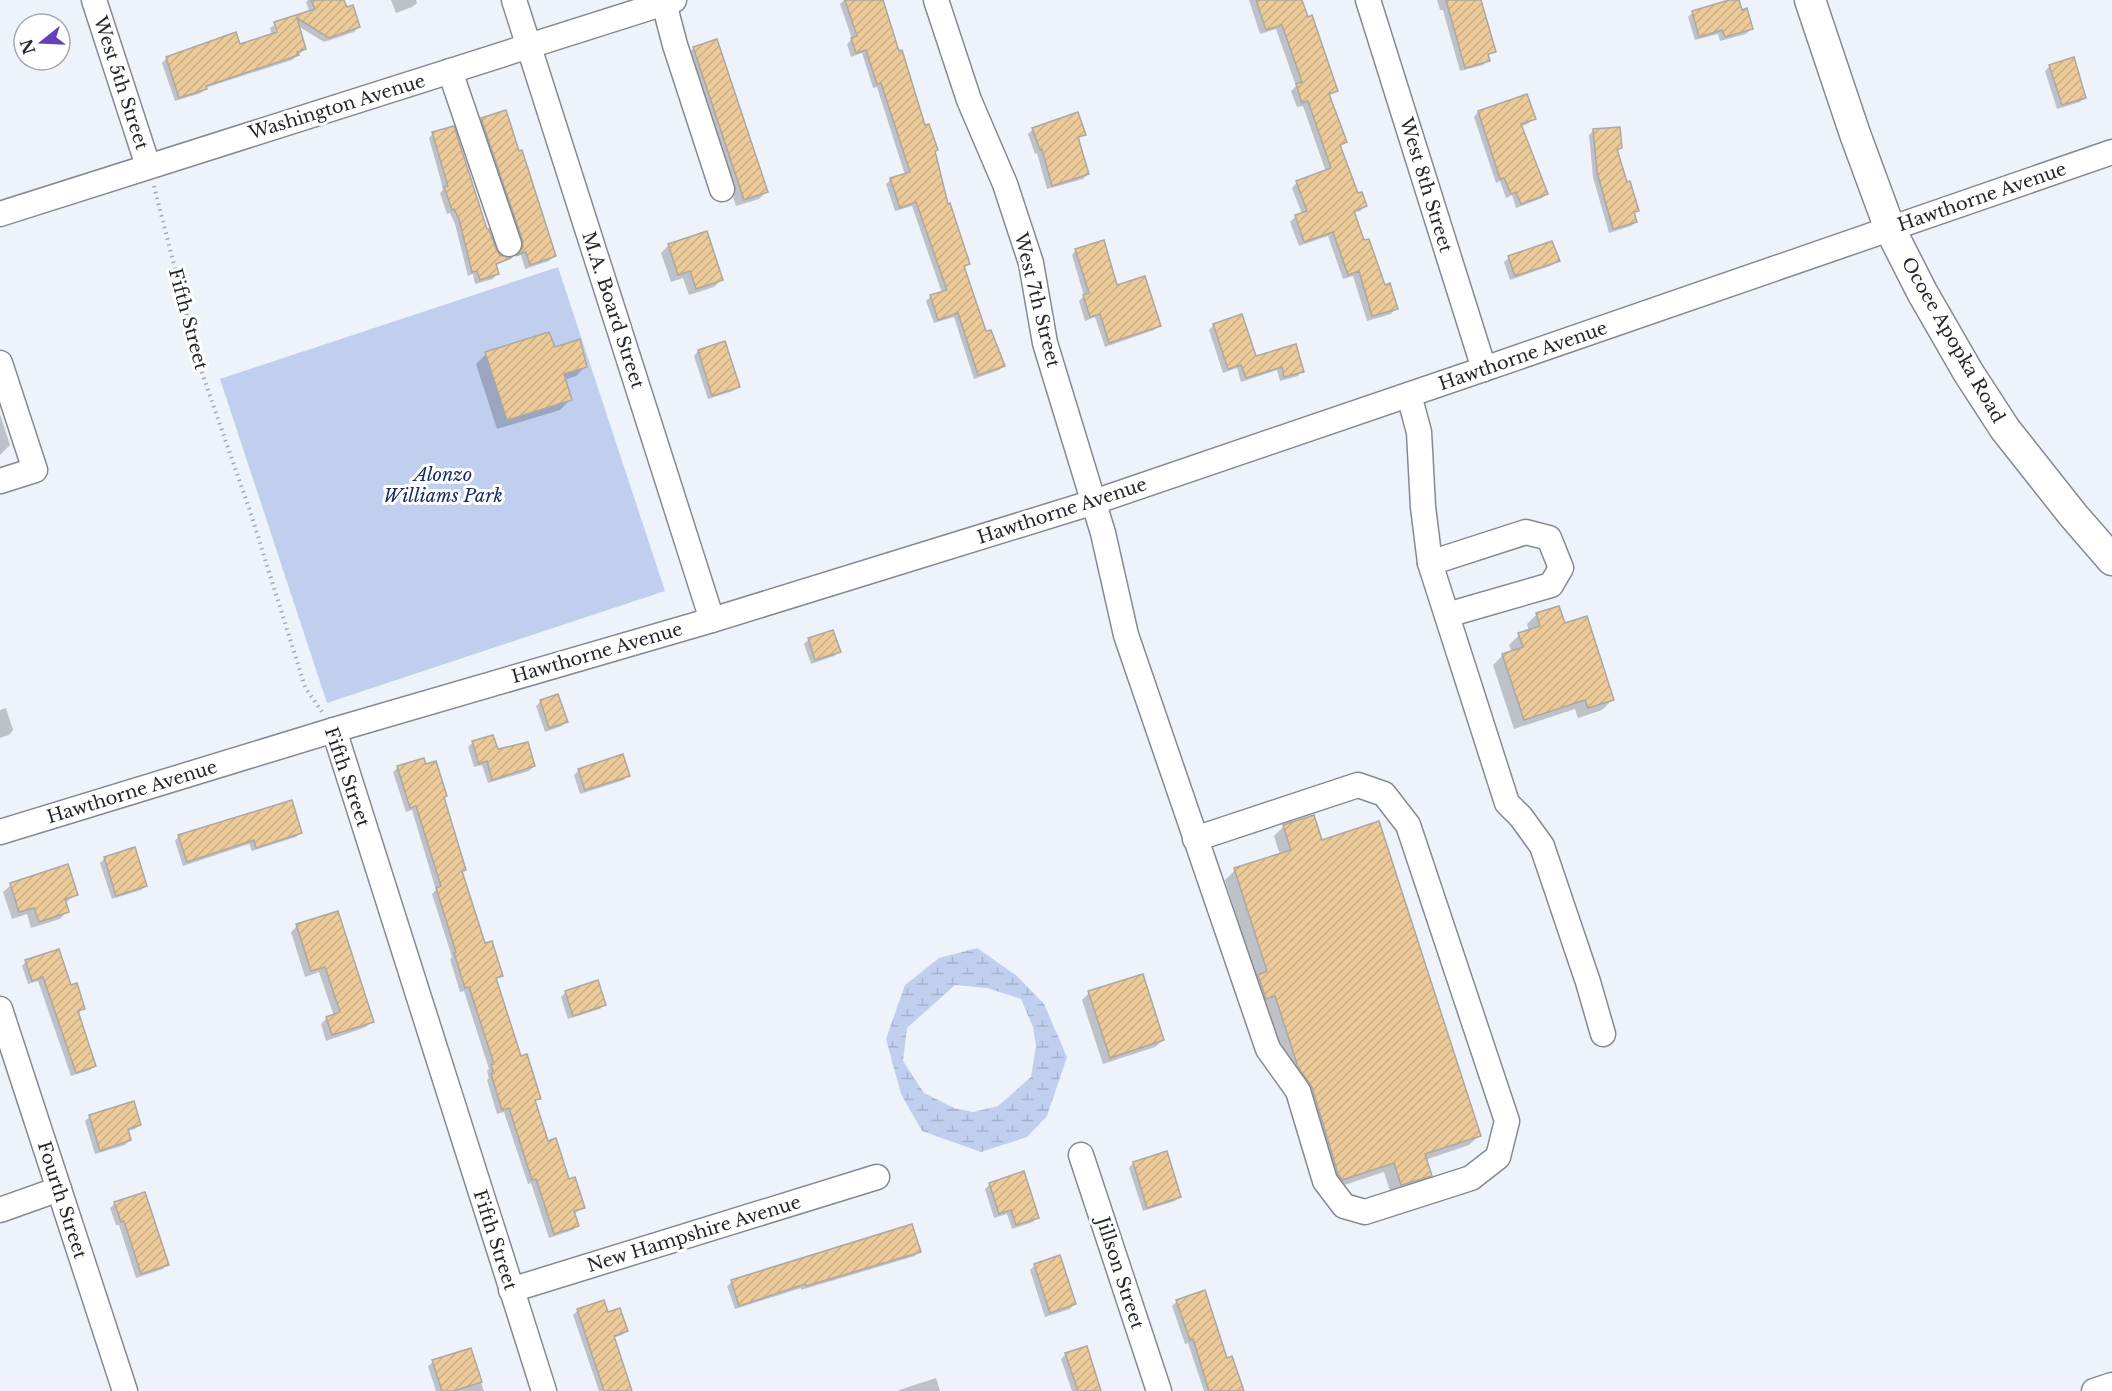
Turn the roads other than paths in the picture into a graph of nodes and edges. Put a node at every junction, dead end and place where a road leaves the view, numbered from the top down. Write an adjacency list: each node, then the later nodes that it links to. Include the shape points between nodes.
1 (93, 0): 10 (street, West 5th Street)
2 (514, 0): 7 (street, M.A. Board Street)
3 (936, 0): 19 (street, West 7th Street, via 1031,263 1045,343)
4 (1368, 0): 16 (street, West 8th Street)
5 (1810, 0): 13 (main road, Ocoee Apopka Road)
6 (669, 2): 7 (street, Washington Avenue); 11 (street, via 675,45)
7 (529, 47): 8 (street, Washington Avenue); 23 (street, M.A. Board Street)
8 (450, 71): 10 (street, Washington Avenue); 14 (street)
9 (2112, 152): 13 (street, Hawthorne Avenue)
10 (148, 166): 12 (street, Washington Avenue)
11 (722, 189)
12 (0, 214)
13 (1890, 229): 16 (street, Hawthorne Avenue); 20 (main road, Ocoee Apopka Road, via 1968,372 2005,429)
14 (509, 244)
15 (0, 363): 18 (street, via 35,470)
16 (1484, 369): 17 (street, Hawthorne Avenue)
17 (1409, 395): 19 (street, Hawthorne Avenue); 21 (street, via 1419,432)
18 (0, 481)
19 (1094, 502): 23 (street, Hawthorne Avenue); 26 (street, West 7th Street, via 1126,635)
20 (2112, 560)
21 (1430, 563): 22 (street); 22 (street, via 1526,532 1549,538 1561,568 1551,585)
22 (1447, 615): 28 (street, via 1507,803 1542,846)
23 (712, 620): 24 (street, Hawthorne Avenue)
24 (334, 730): 25 (street, Hawthorne Avenue); 33 (street, Fifth Street)
25 (0, 832)
26 (1195, 839): 26 (street, West 7th Street, via 1268,1049 1298,1091 1325,1181 1344,1206 1365,1212 1471,1178 1498,1156 1507,1121 1408,825 1384,794 1358,785)
27 (0, 1009): 31 (street, Fourth Street)
28 (1603, 1034)
29 (1082, 1155): 37 (street, Jillson Street)
30 (877, 1177): 33 (street, New Hampshire Avenue)
31 (59, 1189): 32 (street); 35 (street, Fourth Street)
32 (0, 1210)
33 (511, 1290): 36 (street, Fifth Street)
34 (2112, 1385): 38 (street)
35 (125, 1391)
36 (544, 1391)
37 (1159, 1391)
38 (2094, 1391)

